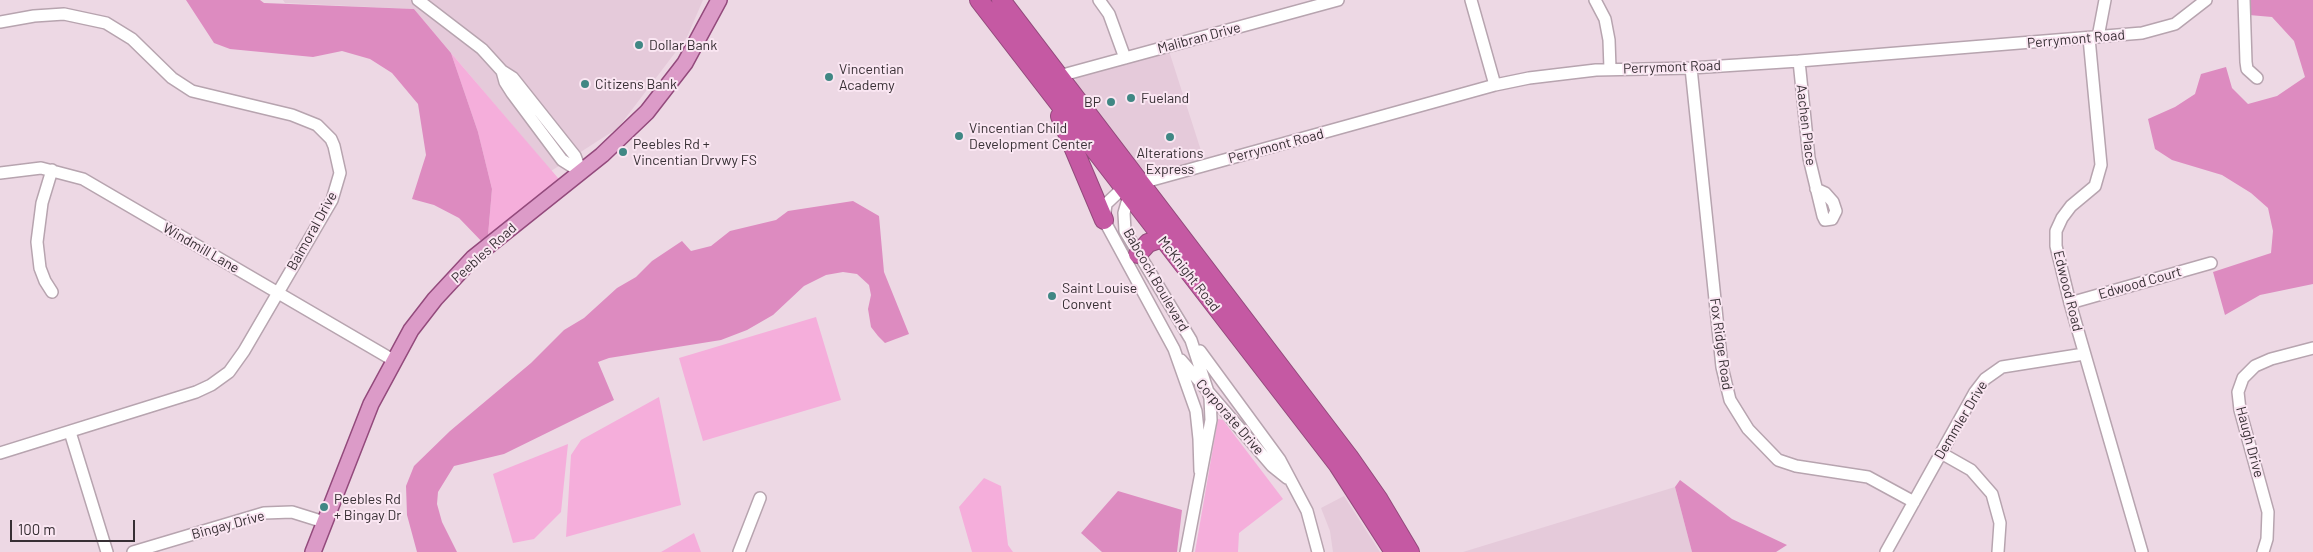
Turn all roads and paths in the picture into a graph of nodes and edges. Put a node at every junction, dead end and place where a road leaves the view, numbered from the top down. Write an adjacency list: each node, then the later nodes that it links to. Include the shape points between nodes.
1 (418, 0): 23 (street, via 482,49 513,78 575,156)
2 (719, 0): 23 (main road, Peebles Road, via 677,76 616,143)
3 (979, 0): 21 (highway, McKnight Road)
4 (1001, 0): 18 (highway, McKnight Road)
5 (1099, 0): 14 (street, via 1109,14)
6 (1338, 0): 14 (street, Malibran Drive)
7 (1471, 0): 20 (street)
8 (1595, 0): 17 (street, via 1609,40)
9 (2105, 0): 13 (street, Edwood Road)
10 (2206, 0): 13 (street, Perrymont Road, via 2168,27)
11 (2244, 0): 19 (street, via 2247,69)
12 (0, 22): 32 (street, Balmoral Drive, via 52,14 98,20 124,33 172,78 192,91 305,119 326,133 338,158 340,173 337,186)
13 (2094, 38): 15 (street, Perrymont Road); 33 (street, Edwood Road, via 2101,165 2094,186 2066,211 2056,231 2057,256)
14 (1125, 58): 18 (street, Malibran Drive)
15 (1799, 61): 16 (street, Perrymont Road); 26 (street, Aachen Place, via 1806,144)
16 (1691, 68): 17 (street, Perrymont Road); 46 (street, Fox Ridge Road, via 1722,367 1730,400 1741,420 1763,446 1786,464 1868,477)
17 (1610, 69): 20 (street, Perrymont Road, via 1555,74)
18 (1059, 76): 25 (highway, McKnight Road)
19 (2257, 78)
20 (1496, 85): 25 (street, Perrymont Road)
21 (1049, 90): 25 (highway, McKnight Road); 27 (highway)
22 (52, 170): 24 (street, Windmill Lane, via 31,167); 31 (street, via 40,212 37,242 40,268); 32 (street, Windmill Lane, via 84,179)
23 (580, 172): 38 (main road, Peebles Road, via 459,272 411,330)
24 (0, 173)
25 (1131, 188): 27 (street, via 1106,204); 28 (highway, McKnight Road); 29 (street, Babcock Boulevard, via 1124,225); 55 (highway, McKnight Road, via 1349,456)
26 (1816, 189)
27 (1104, 220): 36 (street, Babcock Boulevard)
28 (1162, 238): 29 (highway, via 1148,243); 54 (highway, McKnight Road, via 1338,465)
29 (1138, 254): 34 (street, Babcock Boulevard)
30 (2211, 263): 33 (street, Edwood Court)
31 (52, 292)
32 (278, 293): 38 (street, Windmill Lane); 40 (street, Balmoral Drive, via 236,363 219,380 196,392)
33 (2070, 303): 37 (street, Edwood Road)
34 (1191, 340): 39 (street, Babcock Boulevard); 44 (street, Corporate Drive, via 1280,460)
35 (2313, 348): 59 (street, Haugh Drive, via 2256,366 2243,378 2238,392 2268,512)
36 (1174, 349): 39 (street, Corporate Drive); 43 (street, Babcock Boulevard, via 1196,411)
37 (2084, 354): 42 (street, Demmler Drive, via 2021,362 1993,371 1975,392); 58 (street, Edwood Road)
38 (393, 360): 47 (main road, Peebles Road, via 371,404)
39 (1208, 391): 43 (street, Babcock Boulevard, via 1211,420); 44 (street, Corporate Drive, via 1272,466)
40 (70, 432): 41 (street, Balmoral Drive); 48 (street)
41 (0, 453)
42 (1941, 453): 46 (street, Demmler Drive); 57 (street, via 1971,470 1992,494 2000,523)
43 (1200, 471): 52 (street, Babcock Boulevard)
44 (1290, 481): 53 (street, Corporate Drive, via 1307,510)
45 (760, 498): 51 (street)
46 (1914, 502): 56 (street, Demmler Drive)
47 (324, 522): 49 (street, Bingay Drive, via 292,512 264,514); 50 (main road, Peebles Road)
48 (107, 552)
49 (133, 552)
50 (313, 552)
51 (739, 552)
52 (1186, 552)
53 (1318, 552)
54 (1394, 552)
55 (1410, 552)
56 (1886, 552)
57 (1998, 552)
58 (2142, 552)
59 (2263, 552)

